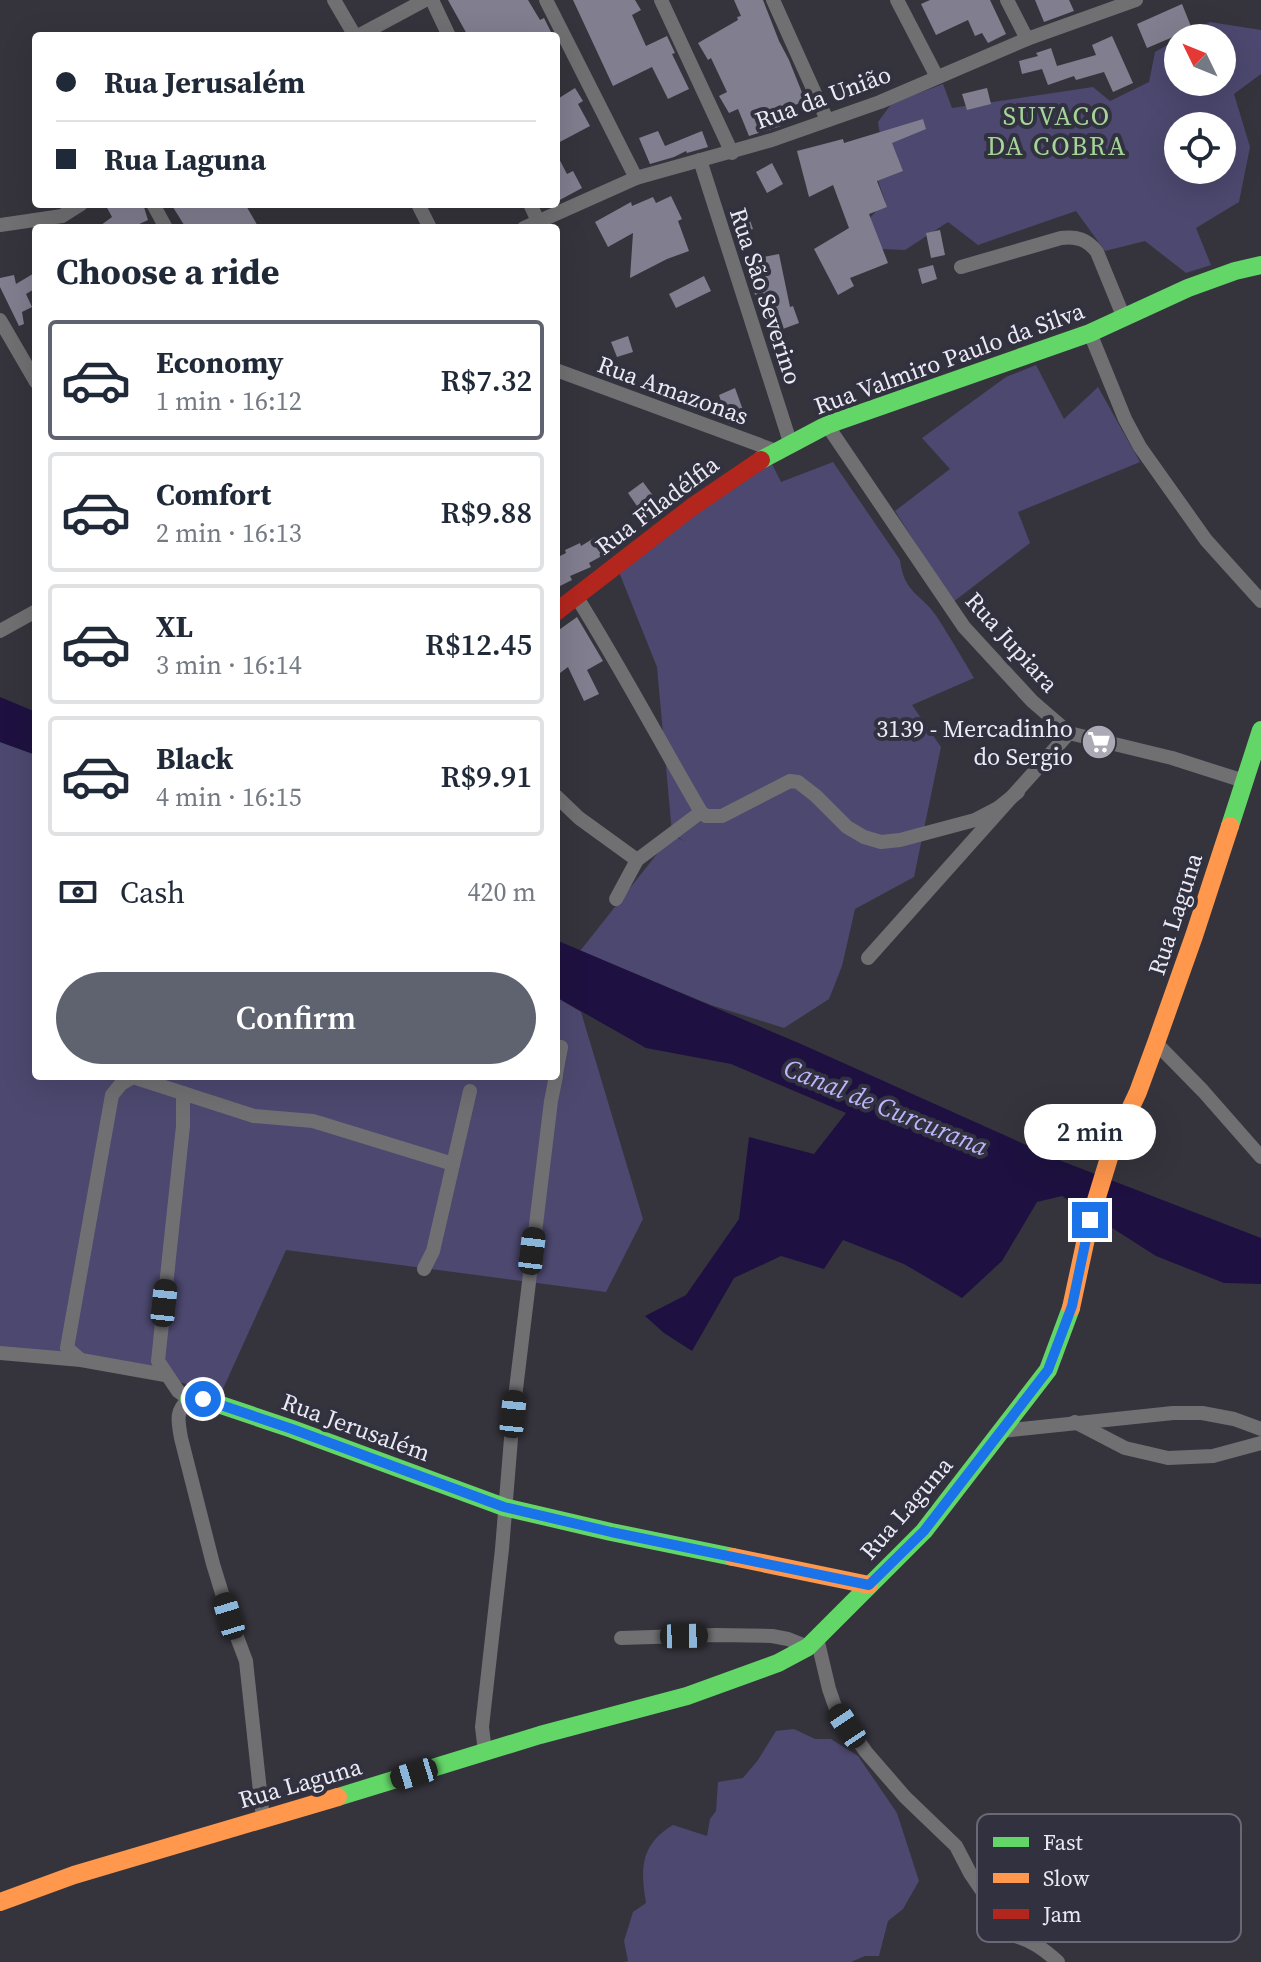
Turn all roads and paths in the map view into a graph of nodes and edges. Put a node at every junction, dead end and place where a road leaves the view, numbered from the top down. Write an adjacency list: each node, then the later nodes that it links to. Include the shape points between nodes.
1 (334, 0): 10 (street)
2 (425, 0): 11 (street)
3 (432, 0): 12 (street)
4 (546, 0): 18 (street)
5 (661, 0): 16 (street)
6 (773, 0): 15 (street)
7 (897, 0): 14 (street)
8 (1007, 0): 13 (street)
9 (1128, 1): 13 (street, Rua da União)
10 (354, 32)
11 (364, 32)
12 (447, 32)
13 (1027, 39): 14 (street, Rua da União)
14 (937, 77): 15 (street, Rua da União)
15 (827, 120): 16 (street, Rua da União)
16 (732, 153): 17 (street, Rua da União)
17 (700, 160): 18 (street, Rua da União); 30 (street, Rua São Severino)
18 (636, 178): 20 (street, Rua da União)
19 (65, 222): 21 (street)
20 (531, 224)
21 (0, 225)
22 (1261, 265): 24 (street, Rua Valmiro Paulo da Silva, via 1188,288)
23 (961, 267): 24 (street, Rua Valmiro Paulo da Silva, via 1061,238 1081,238 1097,252)
24 (1124, 318): 26 (street, Rua Valmiro Paulo da Silva)
25 (0, 320): 28 (street)
26 (1090, 333): 29 (street, Rua Valmiro Paulo da Silva); 32 (street, via 1140,447 1206,540)
27 (560, 371): 30 (street, Rua Amazonas)
28 (32, 375)
29 (827, 425): 30 (street, Rua Valmiro Paulo da Silva); 37 (street, Rua Jupiara, via 964,627)
30 (783, 448): 31 (street, Rua Filadélfia, via 692,507)
31 (576, 596): 33 (street, Rua Filadélfia); 41 (street)
32 (1261, 601)
33 (560, 609)
34 (32, 613): 35 (street)
35 (0, 631)
36 (1261, 730): 38 (street, Rua Laguna)
37 (1069, 733): 38 (street, Rua Jupiara); 39 (street)
38 (1251, 775): 45 (street, Rua Laguna)
39 (1018, 792): 41 (street, via 975,820 881,842 847,827 798,782 790,781 722,816); 44 (street)
40 (560, 800): 42 (street)
41 (701, 812): 42 (street)
42 (637, 860): 43 (street)
43 (616, 899)
44 (868, 958)
45 (1156, 1043): 53 (street); 62 (street, Rua Laguna, via 1112,1148 1072,1306 1048,1370)
46 (561, 1047): 47 (street)
47 (560, 1053)
48 (128, 1080): 57 (street, via 112,1095 67,1348)
49 (142, 1080): 52 (street)
50 (555, 1080): 64 (street)
51 (470, 1091): 54 (street)
52 (183, 1093): 54 (street, via 254,1116 313,1121); 58 (street, via 158,1349)
53 (1261, 1157)
54 (453, 1164): 55 (street)
55 (424, 1269)
56 (0, 1353): 57 (street)
57 (81, 1360): 58 (street)
58 (165, 1375): 59 (street)
59 (189, 1399): 64 (street, Rua Jerusalém, via 292,1429); 69 (street, via 181,1407 179,1429 213,1564 246,1661)
60 (1075, 1422): 61 (street, via 1202,1413); 62 (street); 63 (street, via 1125,1448 1168,1458 1213,1456)
61 (1261, 1429)
62 (1002, 1431): 65 (street, Rua Laguna, via 924,1531)
63 (1261, 1443)
64 (504, 1507): 65 (street, Rua Jerusalém); 68 (street, via 482,1727)
65 (869, 1585): 67 (street, Rua Laguna)
66 (621, 1638): 67 (street, via 772,1636)
67 (812, 1642): 68 (street, Rua Laguna, via 778,1663 687,1696); 70 (street, via 836,1709 905,1797 956,1846)
68 (485, 1752): 69 (street, Rua Laguna)
69 (263, 1819): 71 (street, Rua Laguna)
70 (977, 1883)
71 (0, 1902)
72 (1032, 1942): 73 (street)
73 (1058, 1962)

